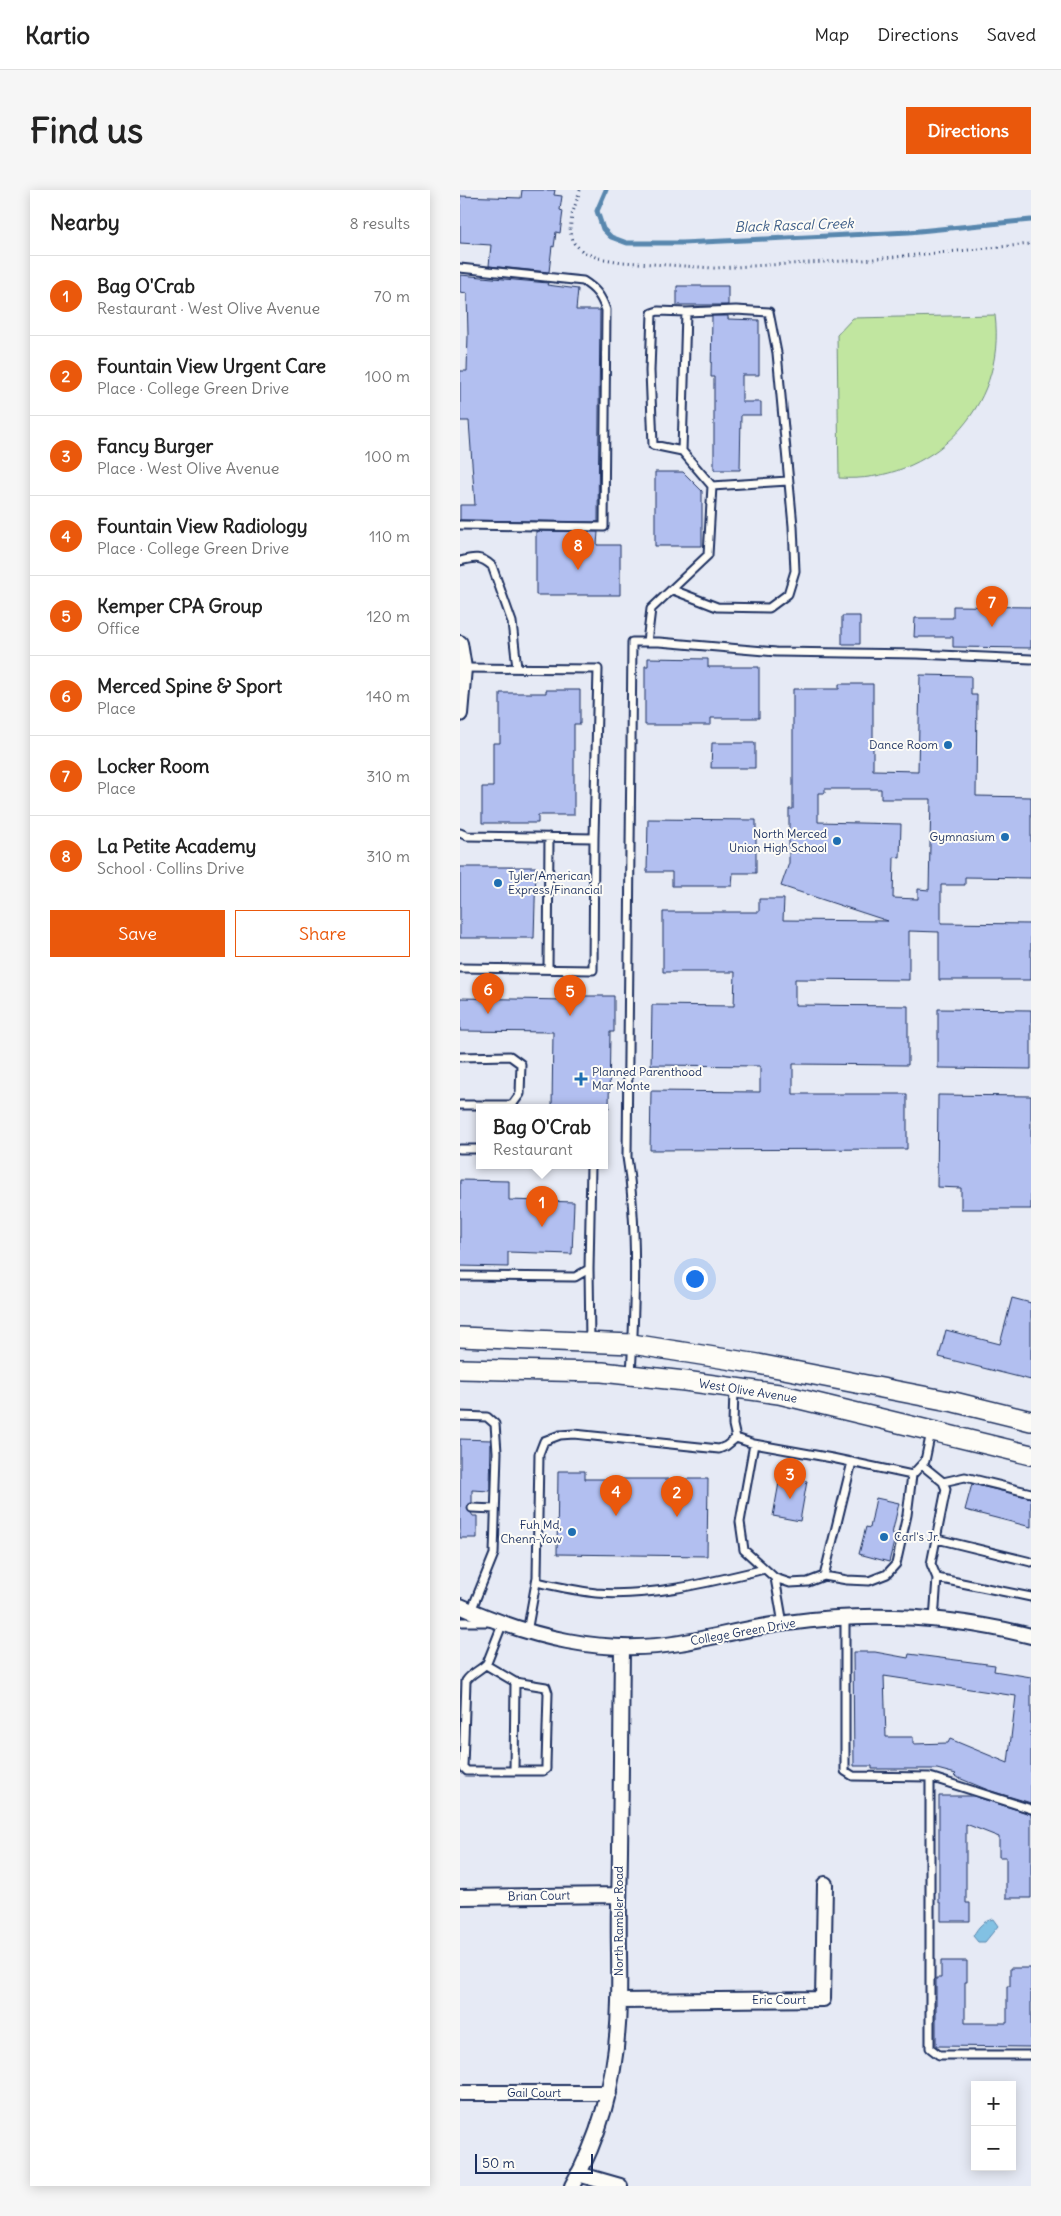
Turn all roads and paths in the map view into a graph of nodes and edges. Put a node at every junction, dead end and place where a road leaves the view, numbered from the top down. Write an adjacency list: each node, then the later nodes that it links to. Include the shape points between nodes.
1 (580, 190): 2 (path, via 570,231 574,243 583,252 622,262 714,268 863,260)
2 (1031, 244)
3 (460, 268): 8 (lane, via 584,282 602,297 606,310 604,527)
4 (686, 312): 5 (lane); 5 (lane, via 652,313 650,371 653,445); 6 (lane, via 769,312 777,353)
5 (682, 451): 7 (lane)
6 (788, 481): 7 (lane); 10 (lane, via 795,571 788,594 769,608 717,607)
7 (712, 486): 10 (lane, via 708,555)
8 (460, 526)
9 (460, 560): 15 (lane, via 475,556 492,566 512,622)
10 (673, 590): 11 (lane, via 651,609)
11 (647, 642): 13 (lane, via 776,652); 33 (lane, via 632,642 627,1157 633,1196)
12 (460, 643): 14 (street)
13 (1031, 659)
14 (464, 668): 15 (lane); 16 (street)
15 (517, 668): 19 (lane, via 598,669)
16 (460, 714)
17 (460, 832): 18 (lane, via 468,836)
18 (549, 837): 19 (lane); 21 (lane)
19 (594, 838): 21 (lane, via 593,970)
20 (460, 968): 21 (lane)
21 (548, 969)
22 (460, 1057): 23 (lane, via 510,1056 521,1064 520,1094)
23 (513, 1104)
24 (460, 1105): 25 (lane)
25 (476, 1105)
26 (460, 1149): 27 (lane)
27 (476, 1149)
28 (591, 1169): 29 (lane)
29 (590, 1269): 30 (lane, via 574,1277); 32 (lane)
30 (460, 1276)
31 (460, 1337): 32 (main road)
32 (590, 1342): 33 (main road)
33 (632, 1344): 35 (lane); 38 (main road, via 758,1364 954,1402)
34 (460, 1369): 35 (main road, West Olive Avenue, via 503,1368)
35 (631, 1375): 36 (main road, West Olive Avenue)
36 (734, 1388): 39 (main road, West Olive Avenue, via 779,1394); 40 (lane)
37 (460, 1416): 49 (lane, via 487,1417 495,1424)
38 (1031, 1421)
39 (932, 1430): 42 (main road, West Olive Avenue); 44 (lane)
40 (736, 1438): 41 (lane); 56 (lane, via 719,1449 574,1434 544,1441 539,1454)
41 (754, 1444): 43 (lane); 52 (lane, via 740,1522 744,1550)
42 (1031, 1455)
43 (852, 1462): 45 (lane); 53 (lane)
44 (922, 1465): 45 (lane); 46 (lane)
45 (912, 1475): 53 (lane, via 896,1564 888,1574 869,1581)
46 (943, 1482): 47 (lane, via 965,1476); 50 (lane, via 946,1489)
47 (1031, 1493)
48 (472, 1508): 49 (lane)
49 (495, 1509): 58 (lane, via 494,1554)
50 (936, 1539): 51 (lane); 55 (lane, via 931,1564)
51 (1031, 1562)
52 (766, 1569): 54 (lane); 56 (lane, via 705,1584 622,1594 595,1593)
53 (824, 1576): 54 (lane, via 808,1582 790,1583)
54 (776, 1578): 63 (lane)
55 (937, 1578): 57 (lane); 60 (lane)
56 (536, 1582): 64 (lane)
57 (1031, 1597)
58 (465, 1609): 62 (street, College Green Drive)
59 (845, 1618): 60 (street, College Green Drive); 63 (street, College Green Drive); 70 (lane, via 845,1771 853,1776)
60 (934, 1620): 65 (street, College Green Drive, via 1005,1629)
61 (460, 1622): 62 (lane)
62 (498, 1623): 64 (street, College Green Drive); 67 (lane)
63 (782, 1624): 66 (street, College Green Drive, via 678,1644)
64 (527, 1632): 66 (street, College Green Drive, via 577,1643)
65 (1031, 1636)
66 (622, 1648): 73 (street, North Rambler Road)
67 (486, 1665): 68 (lane); 69 (lane, via 466,1681 463,1767 467,1771)
68 (515, 1682): 69 (lane); 69 (lane, via 546,1687 548,1693 546,1769)
69 (514, 1771)
70 (930, 1777): 71 (lane); 76 (lane, via 930,2048 939,2055)
71 (1031, 1809)
72 (825, 1884): 75 (street, Eric Court, via 823,1999)
73 (619, 1895): 74 (street, Brian Court); 75 (street, North Rambler Road)
74 (460, 1897)
75 (619, 2001): 78 (street, North Rambler Road)
76 (1031, 2055)
77 (460, 2093): 78 (street, Gail Court)
78 (609, 2093): 79 (street, North Rambler Road, via 596,2137)
79 (575, 2180): 80 (street)
80 (620, 2186)

